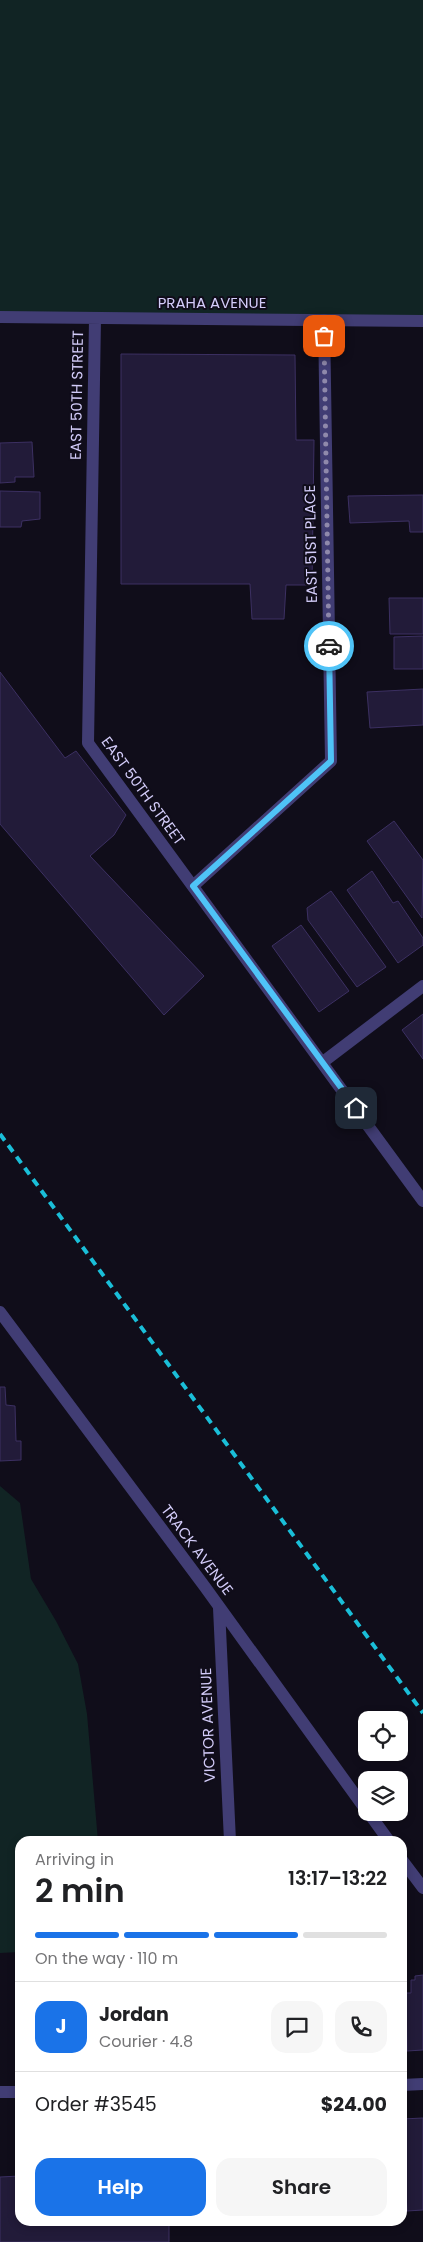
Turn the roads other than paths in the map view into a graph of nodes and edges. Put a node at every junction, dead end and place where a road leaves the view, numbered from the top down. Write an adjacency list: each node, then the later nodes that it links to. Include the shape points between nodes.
1 (0, 317): 2 (street, PRAHA AVENUE)
2 (95, 319): 3 (street, PRAHA AVENUE); 5 (street, EAST 50TH STREET, via 88,743)
3 (324, 320): 4 (street, PRAHA AVENUE); 5 (street, EAST 51ST PLACE, via 331,761)
4 (423, 321)
5 (193, 886): 7 (street, EAST 50TH STREET)
6 (423, 986): 7 (street)
7 (323, 1062): 8 (street, EAST 50TH STREET)
8 (423, 1201)
9 (0, 1312): 10 (street, TRACK AVENUE)
10 (220, 1608): 11 (street, TRACK AVENUE); 13 (street, VICTOR AVENUE)
11 (358, 1799)
12 (374, 1821): 14 (street, TRACK AVENUE)
13 (230, 1836)
14 (385, 1836)
15 (407, 1867): 16 (street)
16 (423, 1888)
17 (423, 2084): 18 (street)
18 (407, 2085)
19 (0, 2092): 20 (street)
20 (15, 2092)

